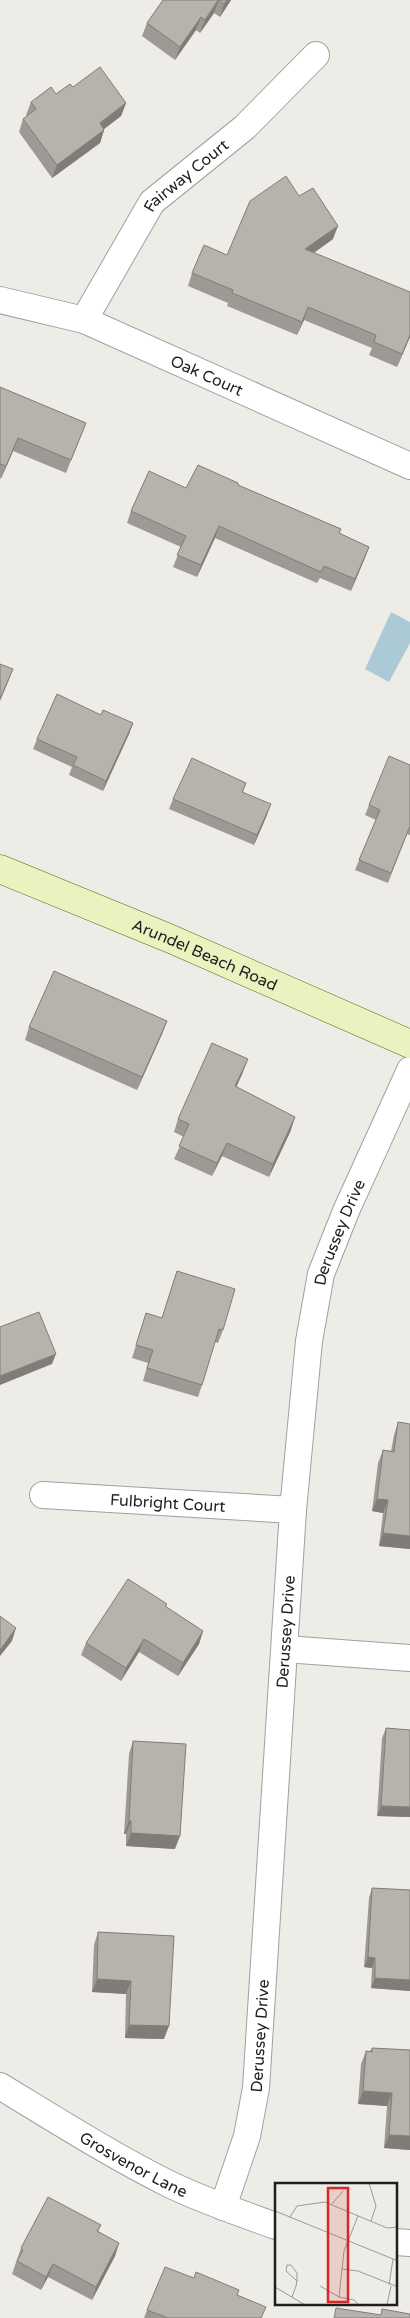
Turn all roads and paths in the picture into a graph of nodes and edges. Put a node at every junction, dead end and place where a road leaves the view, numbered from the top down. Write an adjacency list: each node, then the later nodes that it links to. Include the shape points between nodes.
1 (316, 55): 3 (street, Fairway Court, via 245,127 152,202)
2 (0, 300): 3 (street, Oak Court)
3 (84, 320): 4 (street, Oak Court)
4 (410, 466)
5 (0, 869): 6 (street, Arundel Beach Road, via 171,939)
6 (410, 1044)
7 (410, 1070): 9 (street, Derussey Drive, via 346,1211 322,1274 308,1341)
8 (44, 1496): 9 (street, Fulbright Court)
9 (293, 1510): 10 (street, Derussey Drive)
10 (285, 1649): 11 (street); 13 (street, Derussey Drive, via 256,2088 247,2136)
11 (410, 1658)
12 (0, 2086): 13 (street, Grosvenor Lane, via 115,2155)
13 (223, 2207): 14 (street, Grosvenor Lane)
14 (275, 2226)

